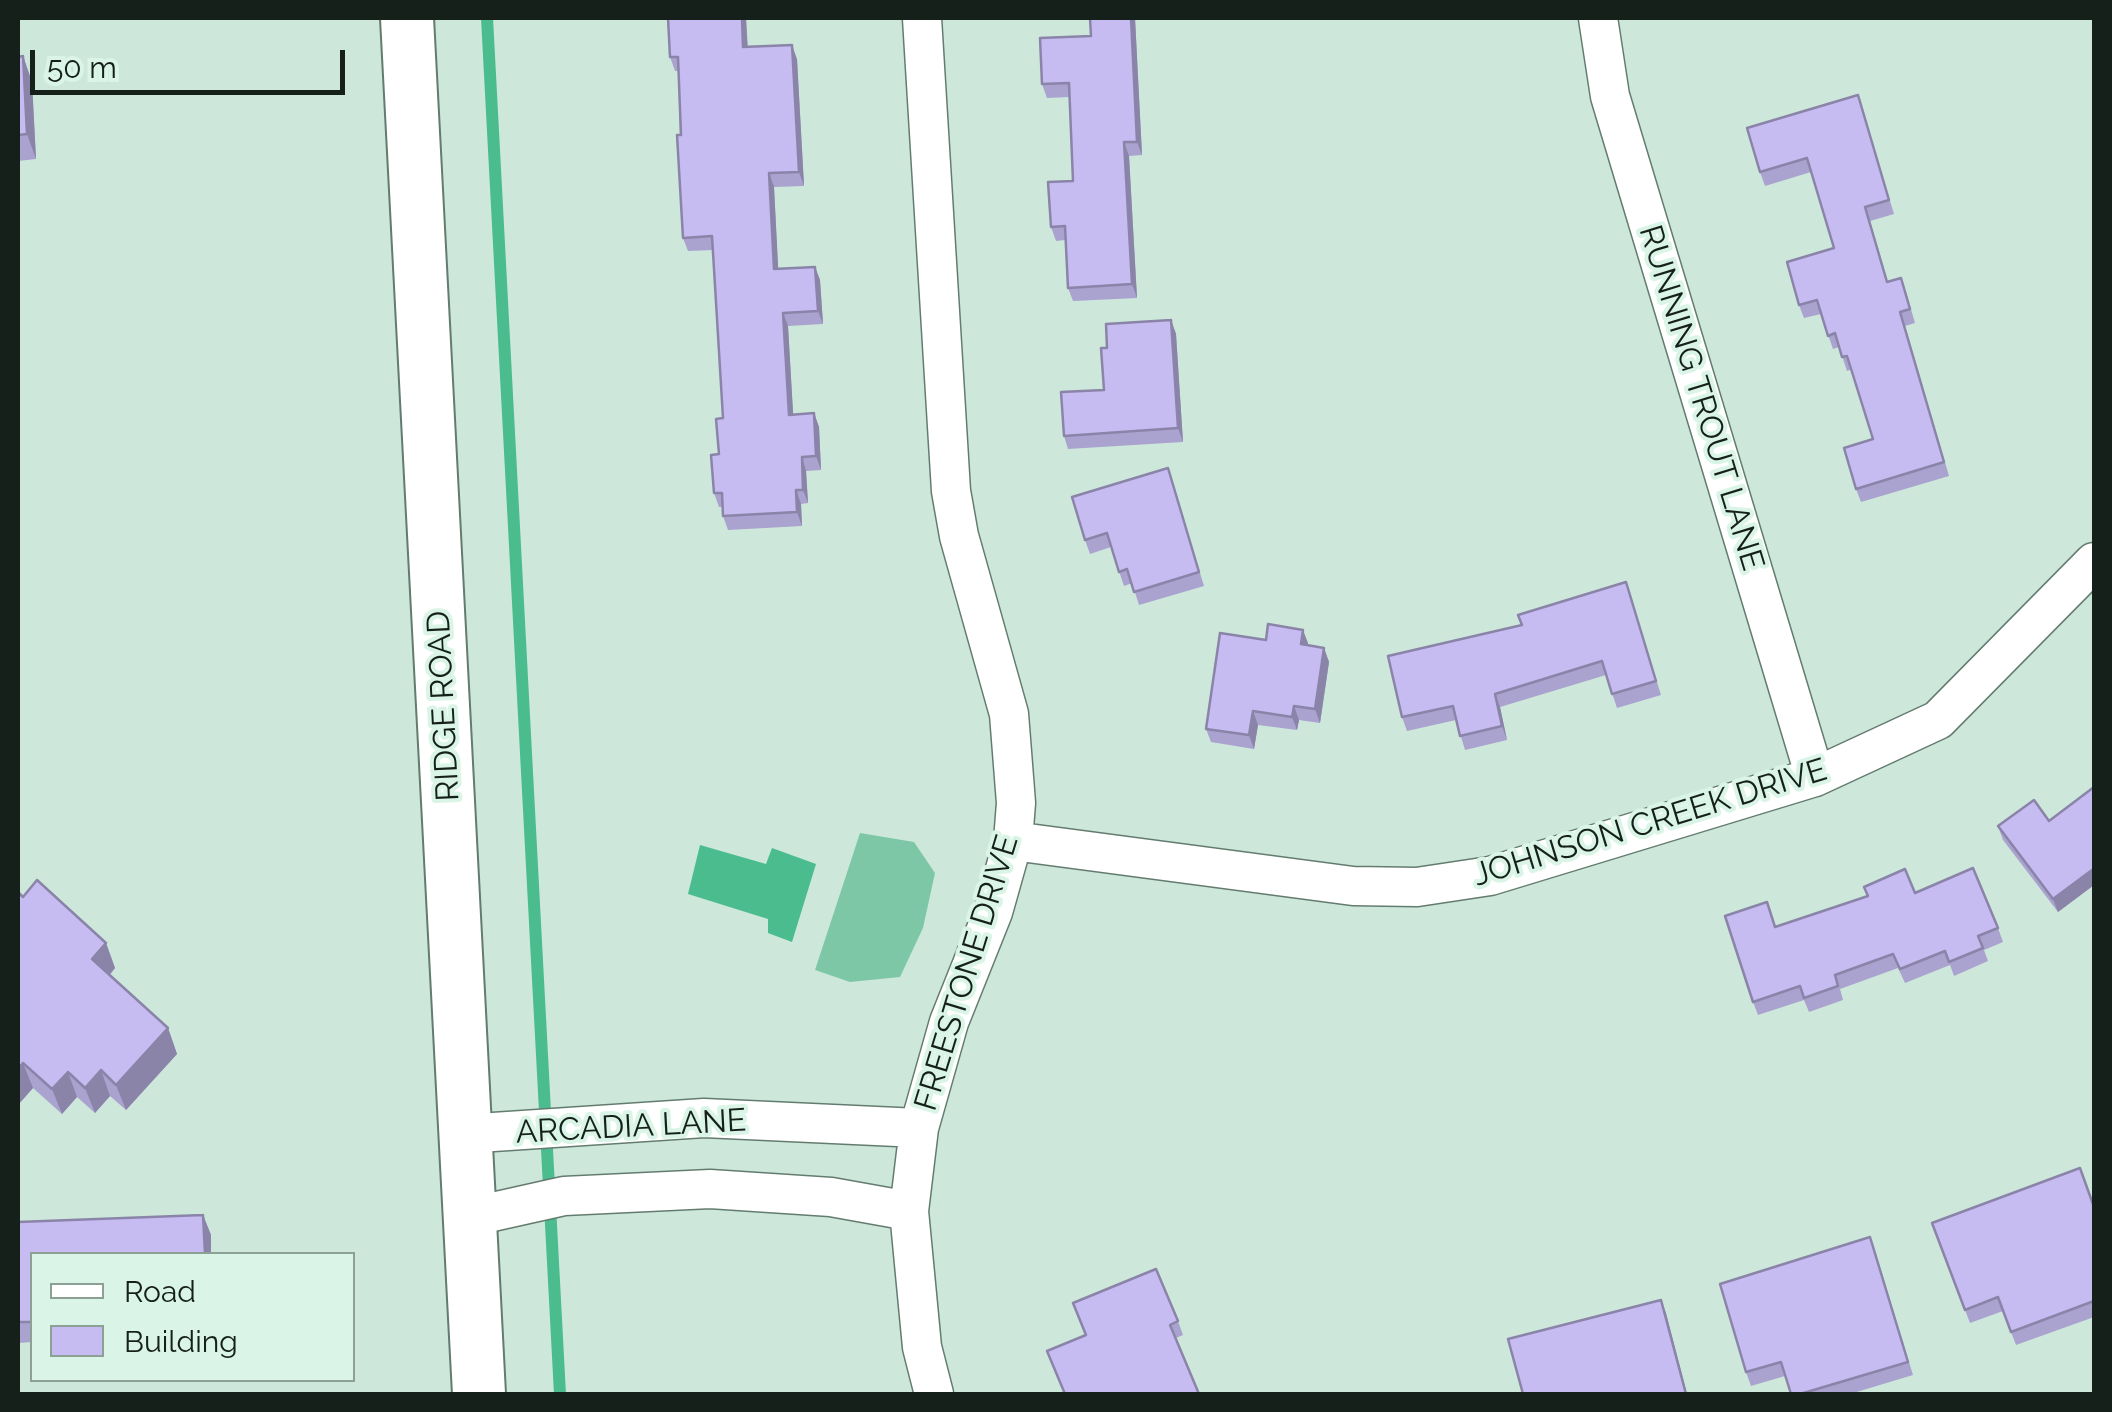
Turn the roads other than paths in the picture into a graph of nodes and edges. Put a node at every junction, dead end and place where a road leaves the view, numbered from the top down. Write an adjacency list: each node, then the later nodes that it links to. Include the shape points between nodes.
1 (407, 18): 8 (street, RIDGE ROAD)
2 (922, 18): 6 (street, FREESTONE DRIVE, via 951,491 1009,714)
3 (1598, 18): 5 (street, RUNNING TROUT LANE, via 1610,96)
4 (2094, 562): 5 (street, JOHNSON CREEK DRIVE, via 1938,720)
5 (1815, 777): 6 (street, JOHNSON CREEK DRIVE, via 1490,876 1417,887 1296,880)
6 (1013, 841): 7 (street, FREESTONE DRIVE, via 993,912 948,1022)
7 (919, 1128): 8 (street, ARCADIA LANE, via 704,1118); 9 (street, FREESTONE DRIVE)
8 (462, 1134): 10 (street, RIDGE ROAD)
9 (909, 1211): 10 (street, ARCADIA LANE, via 831,1197 710,1190 564,1196); 12 (street, FREESTONE DRIVE, via 920,1329)
10 (470, 1217): 11 (street, RIDGE ROAD)
11 (480, 1394)
12 (934, 1394)

